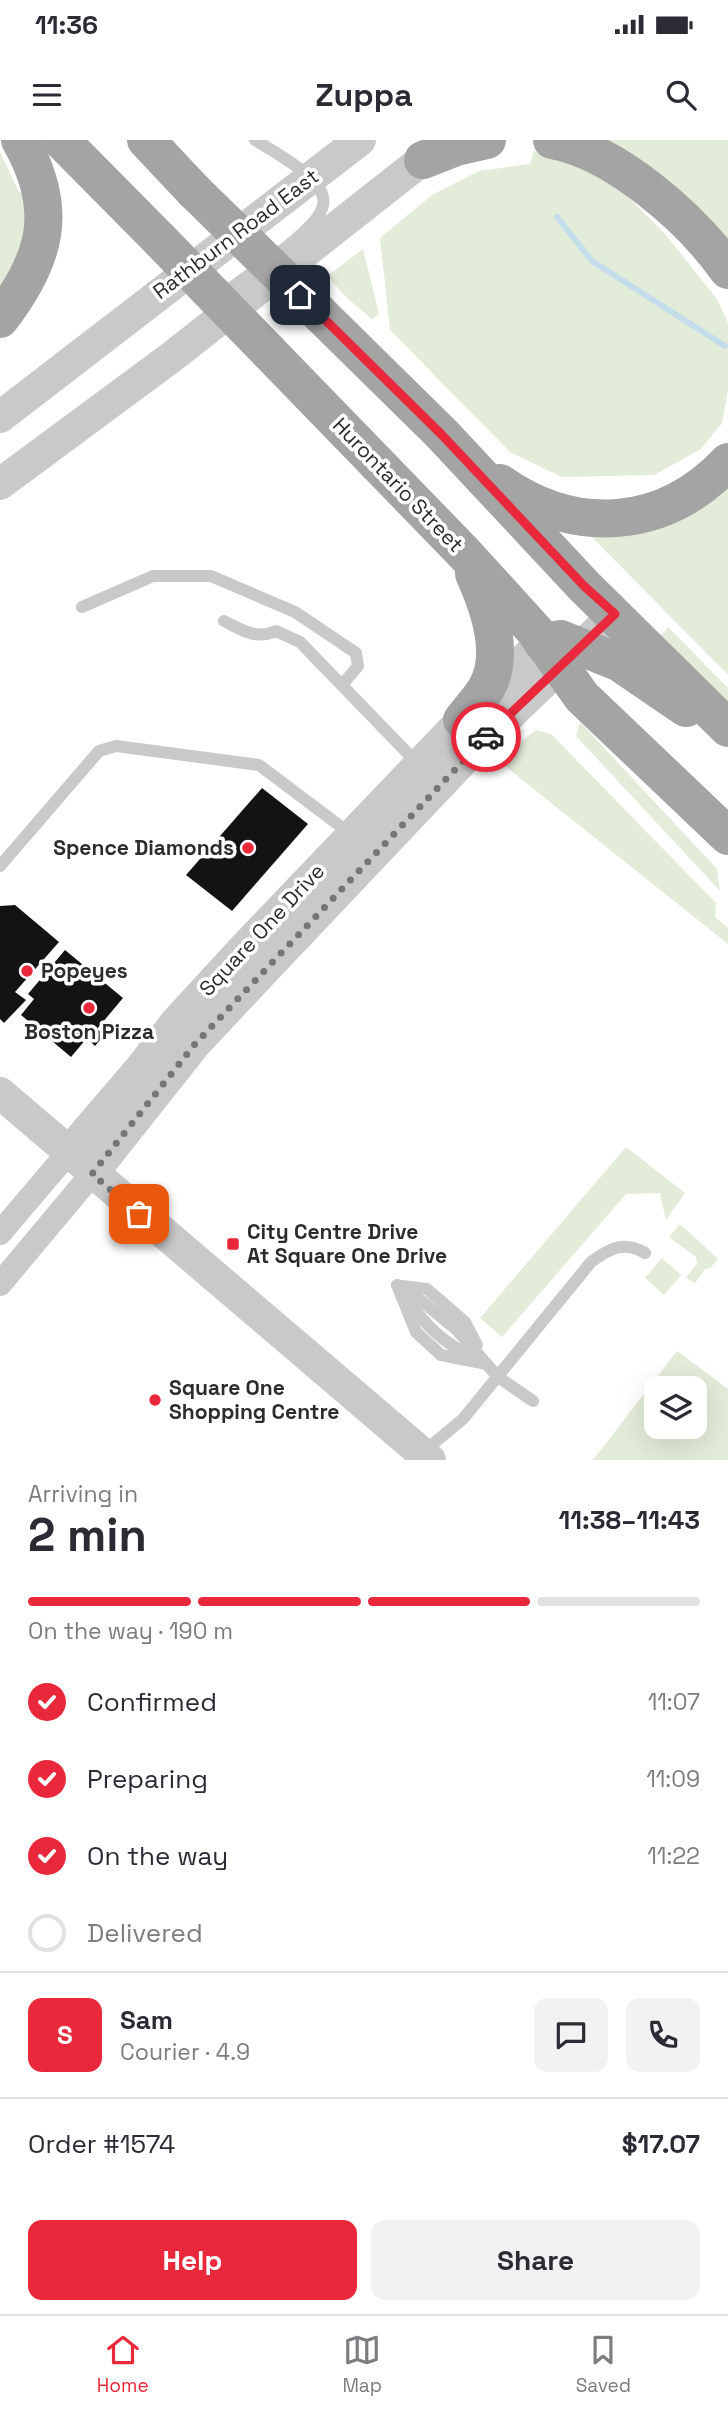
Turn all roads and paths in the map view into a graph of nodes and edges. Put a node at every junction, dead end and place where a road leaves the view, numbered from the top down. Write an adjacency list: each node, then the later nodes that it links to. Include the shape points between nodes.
1 (20, 140): 11 (main road, via 41,191 44,219 32,274)
2 (61, 140): 17 (main road, Hurontario Street, bridge)
3 (146, 140): 14 (main road, bridge)
4 (255, 140): 9 (lane)
5 (360, 140): 9 (street, Rathburn Road East)
6 (488, 140): 8 (main road)
7 (552, 140): 10 (main road, via 595,153 640,183 684,220)
8 (436, 150): 12 (street)
9 (310, 179): 12 (lane, via 323,194 324,206 318,217 215,299); 13 (street, Rathburn Road East)
10 (728, 270)
11 (0, 320)
12 (182, 348): 16 (street)
13 (0, 417)
14 (442, 435): 15 (main road, via 515,493 579,516 611,519 666,509 694,493); 19 (main road)
15 (728, 462)
16 (0, 484)
17 (464, 553): 21 (main road, Hurontario Street); 23 (main road, via 489,612 495,651 486,689)
18 (82, 607): 22 (lane, via 153,576 211,576 295,612 356,653 358,666)
19 (615, 614): 21 (street, Square One Drive); 24 (main road)
20 (224, 621): 22 (lane, via 248,633 264,636 276,631 300,642)
21 (560, 652): 23 (street, Square One Drive); 25 (main road, via 620,663 683,705); 28 (main road, Hurontario Street, via 582,697); 32 (street, Square One Drive, via 195,1044)
22 (342, 685): 26 (lane)
23 (462, 720): 26 (street, Square One Drive)
24 (728, 727)
25 (728, 745)
26 (419, 765): 27 (street, Square One Drive)
27 (352, 835): 29 (lane, via 260,765 116,746 99,751); 31 (street, Square One Drive, via 176,1022)
28 (724, 836)
29 (0, 866)
30 (0, 1093): 31 (street)
31 (68, 1153): 32 (street); 33 (street, Square One Drive)
32 (92, 1174): 35 (street, Square One Drive); 39 (street)
33 (0, 1233)
34 (645, 1253): 37 (lane, via 634,1247 612,1247 591,1262)
35 (0, 1284)
36 (487, 1364): 36 (lane, via 465,1322 427,1289 397,1285 435,1332 455,1349); 37 (lane)
37 (498, 1377): 38 (lane); 39 (lane)
38 (533, 1401)
39 (426, 1457)

